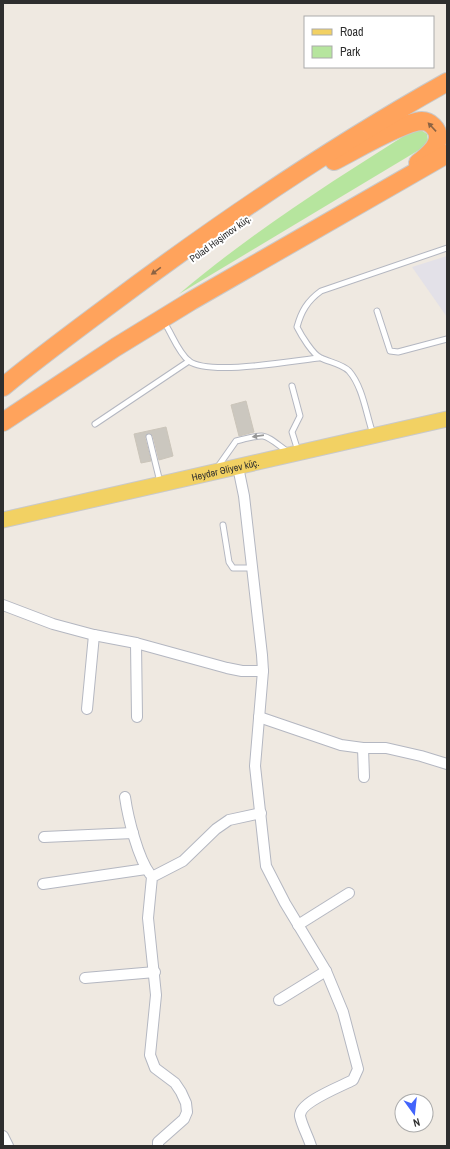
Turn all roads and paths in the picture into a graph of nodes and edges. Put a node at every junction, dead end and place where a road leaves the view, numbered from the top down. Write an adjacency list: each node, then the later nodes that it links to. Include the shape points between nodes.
1 (447, 82): 14 (highway, one-way to 14, via 370,126 271,189 146,278)
2 (447, 95): 4 (highway, Polad Həşimov küç.)
3 (447, 154): 6 (highway)
4 (334, 161): 6 (highway, one-way to 4, via 419,162 436,144 438,133 428,122 415,122); 15 (highway, Polad Həşimov küç., via 263,207)
5 (447, 165): 9 (highway)
6 (354, 206): 16 (highway, via 116,347)
7 (447, 248): 11 (lane, via 321,291 311,298 301,312 297,327 302,338)
8 (377, 311): 10 (lane, via 390,351 398,352)
9 (167, 327): 12 (lane); 16 (highway)
10 (447, 339)
11 (319, 358): 12 (lane, via 220,368); 19 (lane, via 348,370 357,385)
12 (189, 361): 18 (lane)
13 (292, 386): 21 (lane, via 300,411 292,432)
14 (3, 388)
15 (3, 397)
16 (9, 418)
17 (447, 419): 19 (main road, Heydər Əliyev küç.)
18 (95, 424)
19 (373, 436): 21 (main road, Heydər Əliyev küç.)
20 (149, 437): 24 (lane)
21 (294, 453): 22 (main road, Heydər Əliyev küç.); 23 (lane, one-way to 23, via 261,434 236,441)
22 (238, 466): 23 (main road, Heydər Əliyev küç.); 27 (street, via 244,496)
23 (214, 472): 24 (main road, Heydər Əliyev küç.)
24 (161, 485): 25 (main road, Heydər Əliyev küç.)
25 (3, 520)
26 (223, 525): 27 (lane, via 229,562 233,568)
27 (251, 568): 31 (street)
28 (3, 605): 29 (street, via 53,624)
29 (94, 635): 30 (street); 32 (street)
30 (136, 643): 31 (street, via 227,668); 33 (street)
31 (263, 671): 34 (street)
32 (87, 709)
33 (137, 717)
34 (259, 717): 35 (street, via 341,745); 39 (street, via 255,766)
35 (363, 748): 36 (street, via 386,748); 37 (street)
36 (447, 764)
37 (364, 777)
38 (126, 797): 40 (street)
39 (261, 813): 43 (street, via 229,820 183,861); 46 (street, via 266,866)
40 (133, 833): 41 (street); 42 (street)
41 (44, 837)
42 (146, 869): 43 (street); 44 (street)
43 (152, 877): 48 (street, via 148,918)
44 (43, 884)
45 (349, 893): 46 (street)
46 (298, 925): 47 (street)
47 (326, 971): 50 (street); 54 (street, via 343,1012 358,1069 353,1080 310,1102 302,1109 300,1115)
48 (155, 972): 49 (street); 53 (street, via 156,1000 150,1047 151,1061 155,1068 175,1083 186,1103 184,1119 158,1142)
49 (85, 978)
50 (278, 1000)
51 (3, 1136): 52 (street)
52 (8, 1146)
53 (158, 1146)
54 (311, 1146)

